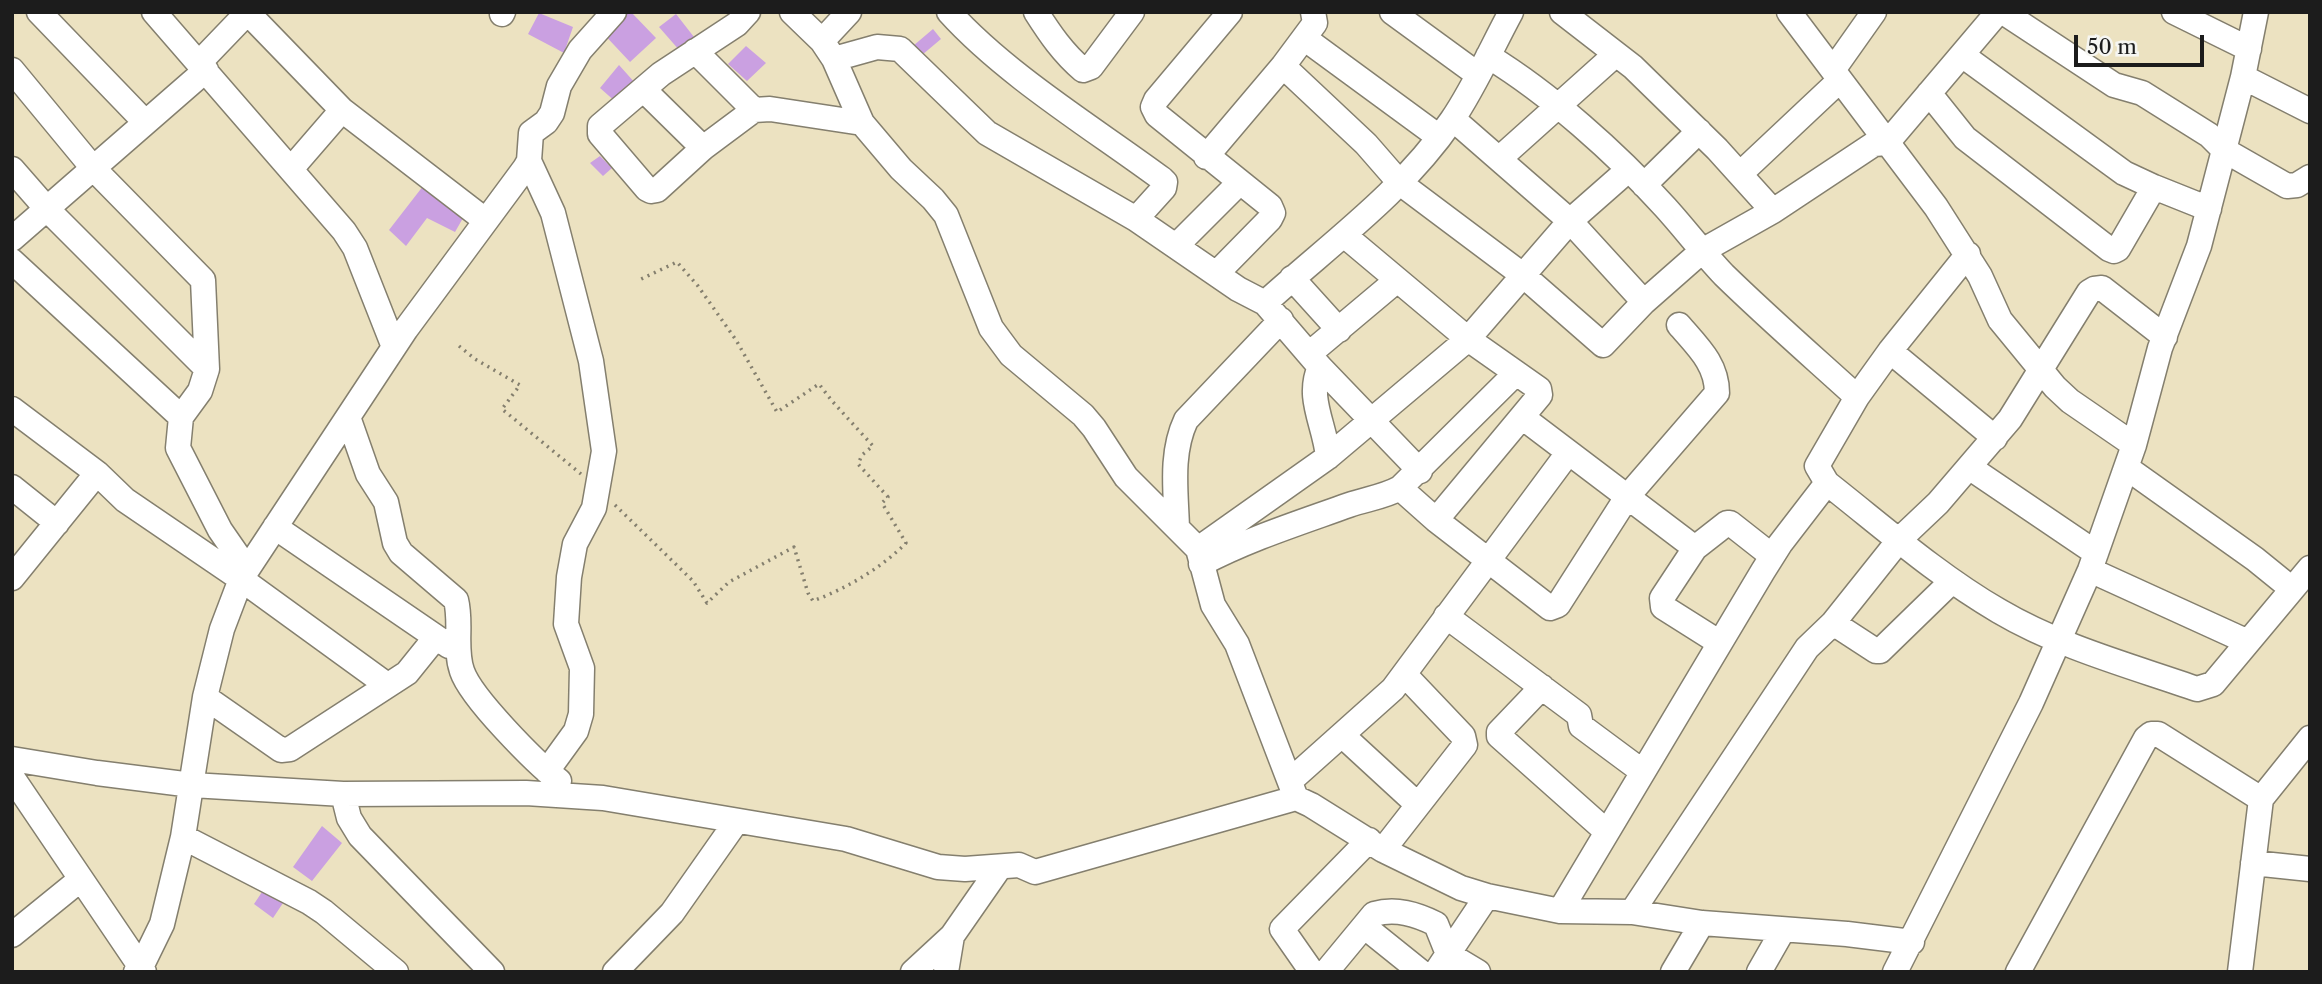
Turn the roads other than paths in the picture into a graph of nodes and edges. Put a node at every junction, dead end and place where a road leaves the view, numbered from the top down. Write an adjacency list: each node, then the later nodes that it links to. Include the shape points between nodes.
1 (39, 12): 39 (street)
2 (154, 12): 29 (street)
3 (614, 12): 48 (street, via 580,50 559,86 552,113 530,137)
4 (748, 12): 24 (street)
5 (792, 12): 23 (street)
6 (849, 12): 23 (street)
7 (949, 12): 61 (street, via 1025,79 1165,182)
8 (1036, 12): 9 (street, via 1061,49 1083,70 1091,67)
9 (1132, 12)
10 (1230, 12): 46 (street, via 1153,107)
11 (1313, 12): 21 (street, via 1315,23)
12 (1392, 12): 27 (street)
13 (1511, 12): 27 (street)
14 (1562, 12): 25 (street)
15 (1789, 12): 31 (street)
16 (1874, 12): 31 (street)
17 (2000, 12): 26 (street); 45 (street, via 2115,85 2142,93 2180,116)
18 (2174, 12): 22 (street)
19 (2256, 12): 22 (street)
20 (248, 13): 29 (street); 36 (street)
21 (1304, 38): 28 (street); 41 (street)
22 (2249, 49): 32 (street)
23 (828, 50): 40 (street); 61 (street, via 900,49 987,133)
24 (695, 51): 33 (street); 37 (street)
25 (1616, 54): 35 (street); 42 (street)
26 (1962, 55): 34 (street); 57 (street, via 2124,173)
27 (1482, 65): 35 (street, via 1519,75); 41 (street)
28 (1283, 66): 46 (street); 56 (street, via 1366,144)
29 (202, 67): 39 (street); 51 (street)
30 (12, 70): 49 (street)
31 (1836, 75): 43 (street); 52 (street)
32 (2243, 78): 38 (street); 45 (street)
33 (644, 90): 44 (street); 44 (street, via 599,129 647,190 657,190)
34 (1929, 93): 43 (street); 57 (street, via 1975,147 2109,249 2118,249)
35 (1559, 107): 47 (street); 53 (street)
36 (342, 110): 51 (street); 62 (street)
37 (754, 110): 40 (street); 44 (street)
38 (2310, 111)
39 (145, 122): 49 (street)
40 (862, 124): 107 (street, via 947,215 1000,342 1083,415 1126,477)
41 (1446, 128): 47 (street); 56 (street)
42 (1699, 131): 52 (street); 53 (street)
43 (1887, 143): 60 (street, via 1874,144); 68 (street)
44 (703, 148)
45 (2224, 150): 54 (street, via 2287,186); 59 (street)
46 (1206, 157): 55 (street)
47 (1500, 158): 63 (street)
48 (529, 161): 62 (street); 133 (street, via 553,213 584,334 604,451 594,508 575,544 569,577 566,624 582,668 581,714 576,731)
49 (93, 168): 58 (street); 83 (street, via 201,276)
50 (12, 169): 58 (street)
51 (290, 169): 80 (street, via 355,248)
52 (1740, 174): 60 (street)
53 (1636, 177): 63 (street); 67 (street)
54 (2310, 177)
55 (1240, 183): 66 (street); 70 (street, via 1273,213)
56 (1400, 183): 64 (street); 71 (street)
57 (2154, 187): 59 (street)
58 (47, 209): 65 (street); 83 (street)
59 (2209, 209): 78 (street)
60 (1773, 211): 67 (street)
61 (1136, 219): 66 (street)
62 (485, 220): 80 (street)
63 (1570, 221): 71 (street); 74 (street)
64 (1344, 235): 72 (street); 73 (street)
65 (12, 239)
66 (1177, 245): 70 (street)
67 (1702, 251): 74 (street); 86 (street)
68 (1968, 254): 81 (street); 84 (street, via 2000,320)
69 (12, 261): 88 (street)
70 (1217, 273): 75 (street)
71 (1524, 276): 74 (street, via 1601,345); 79 (street)
72 (1292, 278): 75 (street); 77 (street)
73 (1396, 281): 77 (street); 79 (street)
74 (1644, 302)
75 (1273, 312): 82 (street); 107 (street, via 1186,420 1178,437)
76 (1679, 325): 103 (street, via 1712,363 1717,393)
77 (1339, 330): 82 (street)
78 (2165, 337): 84 (street, via 2102,288 2094,289); 93 (street)
79 (1468, 339): 85 (street); 91 (street)
80 (394, 347): 89 (street)
81 (1890, 351): 86 (street); 92 (street)
82 (1315, 360): 91 (street); 95 (street, via 1313,387)
83 (207, 369): 88 (street, via 200,391)
84 (2041, 370): 92 (street); 93 (street, via 2070,401)
85 (1516, 373): 90 (street, via 1540,392); 98 (street)
86 (1857, 397): 100 (street, via 1817,466)
87 (12, 409): 99 (street)
88 (181, 417): 116 (street, via 178,449)
89 (348, 417): 106 (street); 125 (street, via 368,474 386,502 395,543 456,600)
90 (1522, 417): 94 (street); 104 (street)
91 (1370, 421): 95 (street); 98 (street)
92 (1995, 438): 96 (street)
93 (2134, 445): 97 (street)
94 (1567, 453): 103 (street); 112 (street)
95 (1328, 457): 111 (street)
96 (1969, 467): 108 (street); 113 (street)
97 (2127, 468): 113 (street); 118 (street)
98 (1420, 471): 102 (street)
99 (97, 473): 105 (street); 116 (street, via 125,500)
100 (1827, 483): 108 (street); 110 (street)
101 (12, 487): 105 (street)
102 (1400, 488): 104 (street); 111 (street)
103 (1627, 497): 109 (street); 112 (street, via 1558,605 1550,608)
104 (1436, 520): 112 (street)
105 (57, 523): 115 (street)
106 (275, 527): 116 (street); 121 (street)
107 (1177, 528): 111 (street)
108 (1900, 540): 117 (street); 120 (street)
109 (1695, 548): 110 (street, via 1731,523); 124 (street, via 1661,602)
110 (1772, 556): 124 (street)
111 (1200, 557): 137 (street, via 1213,605 1237,644)
112 (1488, 559): 119 (street)
113 (2093, 561): 122 (street); 123 (street)
114 (2310, 568): 118 (street)
115 (14, 573)
116 (244, 574): 127 (street); 129 (street, via 222,629)
117 (1951, 582): 120 (street, via 1878,651); 122 (street)
118 (2292, 589): 123 (street)
119 (1446, 616): 126 (street); 128 (street)
120 (1833, 623): 152 (street, via 1807,648)
121 (436, 637): 125 (street); 127 (street, via 407,673)
122 (2058, 641): 123 (street, via 2197,689 2213,684); 158 (street)
123 (2248, 642)
124 (1720, 643): 134 (street)
125 (458, 653): 133 (street, via 465,679 483,705)
126 (1405, 675): 130 (street); 141 (street, via 1465,741)
127 (387, 685): 129 (street, via 297,745 281,750)
128 (1542, 687): 134 (street, via 1579,715 1583,727); 143 (street, via 1499,736)
129 (205, 697): 136 (street)
130 (1342, 735): 137 (street); 141 (street)
131 (2310, 738): 140 (street)
132 (12, 759): 136 (street)
133 (547, 771): 139 (street)
134 (1643, 772): 143 (street)
135 (12, 777): 149 (street)
136 (192, 785): 138 (street); 144 (street)
137 (1293, 790): 145 (street); 147 (street)
138 (342, 794): 139 (street); 163 (street, via 360,836)
139 (579, 797): 142 (street)
140 (2262, 799): 146 (street); 173 (street, via 2158,734 2151,734)
141 (1417, 804): 145 (street)
142 (736, 822): 147 (street, via 846,839 938,867); 160 (street)
143 (1606, 832): 151 (street)
144 (183, 837): 161 (street, via 162,923); 162 (street, via 309,902)
145 (1376, 845): 150 (street, via 1461,888); 166 (street, via 1282,929)
146 (2253, 863): 148 (street); 174 (street)
147 (1018, 868): 157 (street)
148 (2310, 869)
149 (81, 879): 156 (street); 161 (street)
150 (1487, 896): 151 (street); 159 (street)
151 (1560, 911): 152 (street)
152 (1632, 912): 153 (street)
153 (1702, 923): 155 (street); 170 (street)
154 (1365, 928): 159 (street, via 1374,914 1385,911 1411,914 1436,924); 167 (street); 168 (street)
155 (1783, 930): 158 (street); 171 (street)
156 (12, 935)
157 (951, 936): 164 (street); 165 (street)
158 (1912, 942): 172 (street)
159 (1442, 963): 169 (street)
160 (626, 969)
161 (140, 970)
162 (396, 972)
163 (492, 972)
164 (913, 972)
165 (946, 972)
166 (1312, 972)
167 (1326, 972)
168 (1421, 972)
169 (1478, 972)
170 (1673, 972)
171 (1759, 972)
172 (1895, 972)
173 (2018, 972)
174 (2240, 972)

